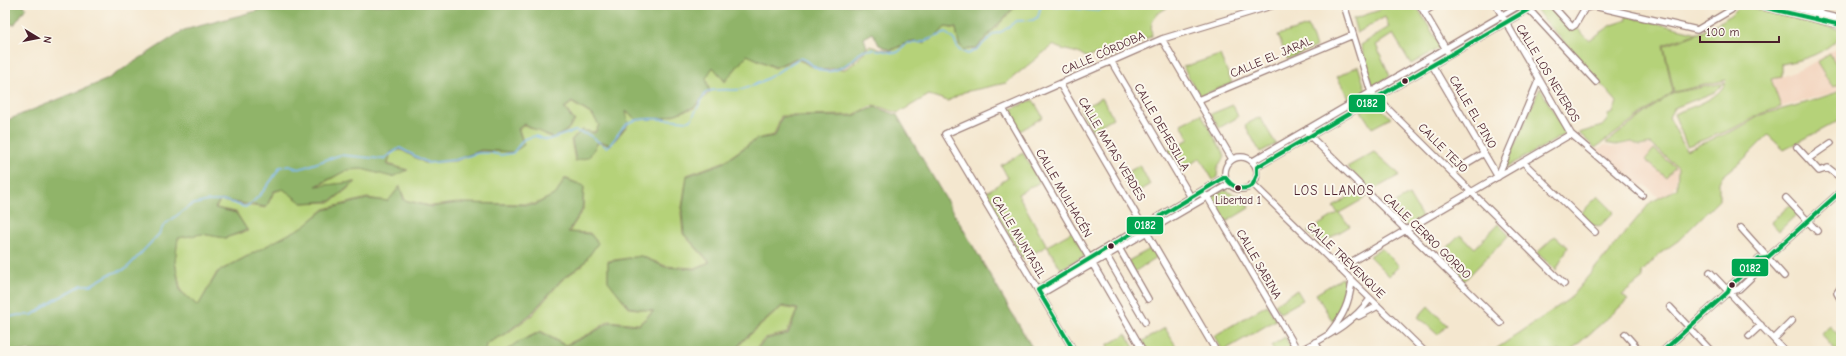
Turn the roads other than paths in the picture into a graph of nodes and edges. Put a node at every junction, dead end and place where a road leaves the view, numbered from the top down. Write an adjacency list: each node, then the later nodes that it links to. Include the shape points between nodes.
1 (1274, 5): 25 (street, CALLE CÓRDOBA)
2 (1344, 5): 24 (street, CALLE TEJO)
3 (1420, 5): 16 (street)
4 (1435, 5): 16 (street)
5 (1496, 5): 18 (street, CALLE LOS NEVEROS)
6 (1520, 5): 18 (street)
7 (1536, 5): 14 (street)
8 (1552, 5): 9 (street, via 1574,27 1582,11 1594,6 1697,30)
9 (1735, 5)
10 (1754, 5): 19 (street)
11 (1784, 5): 15 (street)
12 (1800, 5): 15 (street)
13 (1814, 5): 17 (street)
14 (1527, 7): 22 (street); 32 (street)
15 (1804, 10): 17 (street); 19 (street)
16 (1424, 12): 26 (street)
17 (1822, 14): 20 (street); 21 (street)
18 (1502, 16): 22 (street, CALLE LOS NEVEROS); 26 (street)
19 (1808, 17): 21 (street)
20 (1841, 19)
21 (1825, 21): 23 (street)
22 (1506, 23): 27 (street); 31 (street, CALLE LOS NEVEROS)
23 (1841, 25)
24 (1353, 35): 34 (street, CALLE TEJO); 36 (street, CALLE EL JARAL)
25 (1162, 39): 29 (street, CALLE CÓRDOBA); 36 (street)
26 (1446, 48): 27 (street); 28 (street)
27 (1450, 56): 30 (street)
28 (1429, 58): 30 (street, CALLE EL PINO); 34 (street)
29 (1112, 61): 33 (street, CALLE CÓRDOBA); 62 (street, CALLE DEHESILLA)
30 (1433, 65): 35 (street); 44 (street, CALLE EL PINO)
31 (1540, 79): 40 (street, CALLE LOS NEVEROS); 52 (street)
32 (1596, 82)
33 (1060, 84): 37 (street, CALLE CÓRDOBA); 64 (street, CALLE MATAS VERDES)
34 (1371, 92): 35 (street, CALLE TEJO); 38 (street)
35 (1376, 97): 41 (street); 50 (street, CALLE TEJO)
36 (1198, 100): 45 (street)
37 (1002, 109): 39 (street, CALLE CÓRDOBA); 72 (street, CALLE MULHACÉN)
38 (1307, 129): 41 (street, CALLE CERRO GORDO); 47 (street)
39 (945, 134): 81 (street, CALLE MUNTASIL)
40 (1571, 134): 48 (street); 59 (street, CALLE LOS NEVEROS)
41 (1311, 137): 49 (street); 66 (street, CALLE CERRO GORDO)
42 (1830, 143): 46 (street)
43 (1798, 148): 46 (street)
44 (1484, 153): 50 (street); 52 (street, CALLE EL PINO)
45 (1232, 159): 47 (street, via 1245,156); 51 (street, via 1226,168)
46 (1808, 159): 53 (street, via 1819,171 1828,168)
47 (1253, 161): 49 (street)
48 (1523, 162): 52 (street); 69 (street)
49 (1257, 167): 55 (street, via 1257,176)
50 (1452, 172): 57 (street, CALLE TEJO)
51 (1226, 177): 54 (street); 58 (street)
52 (1498, 177): 57 (street)
53 (1841, 178)
54 (1229, 184): 55 (street, via 1243,189); 60 (street)
55 (1253, 184): 75 (street, CALLE TREVENQUE)
56 (1841, 191): 63 (street)
57 (1472, 192): 66 (street); 79 (street, CALLE TEJO)
58 (1198, 194): 60 (street); 62 (street)
59 (1642, 194)
60 (1207, 196): 62 (street); 102 (street, CALLE SABINA)
61 (1786, 198): 63 (street)
62 (1193, 200): 64 (street); 67 (street)
63 (1807, 221): 68 (street); 73 (street)
64 (1144, 225): 67 (street, CALLE MATAS VERDES); 72 (street)
65 (1741, 228): 73 (street)
66 (1406, 230): 75 (street); 91 (street, CALLE CERRO GORDO)
67 (1147, 231): 70 (street); 101 (street, CALLE MATAS VERDES)
68 (1817, 231)
69 (1595, 232)
70 (1119, 248): 71 (street); 83 (street)
71 (1106, 255): 74 (street); 89 (street)
72 (1089, 258): 74 (street, CALLE MULHACÉN); 81 (street)
73 (1767, 258): 77 (street); 82 (street, via 1764,265 1739,289)
74 (1093, 263): 81 (street); 100 (street, CALLE MULHACÉN)
75 (1339, 269): 78 (street, CALLE TREVENQUE)
76 (1710, 272): 82 (street)
77 (1784, 276)
78 (1352, 280): 84 (street, CALLE TREVENQUE); 95 (street, via 1342,318)
79 (1564, 284)
80 (1841, 287): 85 (street, via 1837,293)
81 (1039, 292): 99 (street, CALLE MUNTASIL)
82 (1728, 292): 92 (street); 93 (street)
83 (1148, 299)
84 (1370, 299): 86 (street, CALLE TREVENQUE); 88 (street)
85 (1841, 300)
86 (1378, 306): 88 (street); 104 (street, CALLE TREVENQUE)
87 (1670, 307): 93 (street)
88 (1352, 320): 95 (street)
89 (1145, 322)
90 (1792, 322): 97 (street)
91 (1501, 323)
92 (1761, 325): 96 (street); 97 (street)
93 (1689, 327): 106 (street); 107 (street)
94 (1625, 334): 105 (street)
95 (1328, 335): 98 (street)
96 (1749, 336)
97 (1774, 339): 108 (street)
98 (1315, 342): 102 (street); 103 (street)
99 (1074, 351)
100 (1143, 351)
101 (1216, 351)
102 (1299, 351)
103 (1320, 351)
104 (1424, 351)
105 (1640, 351)
106 (1663, 351)
107 (1711, 351)
108 (1785, 351)

